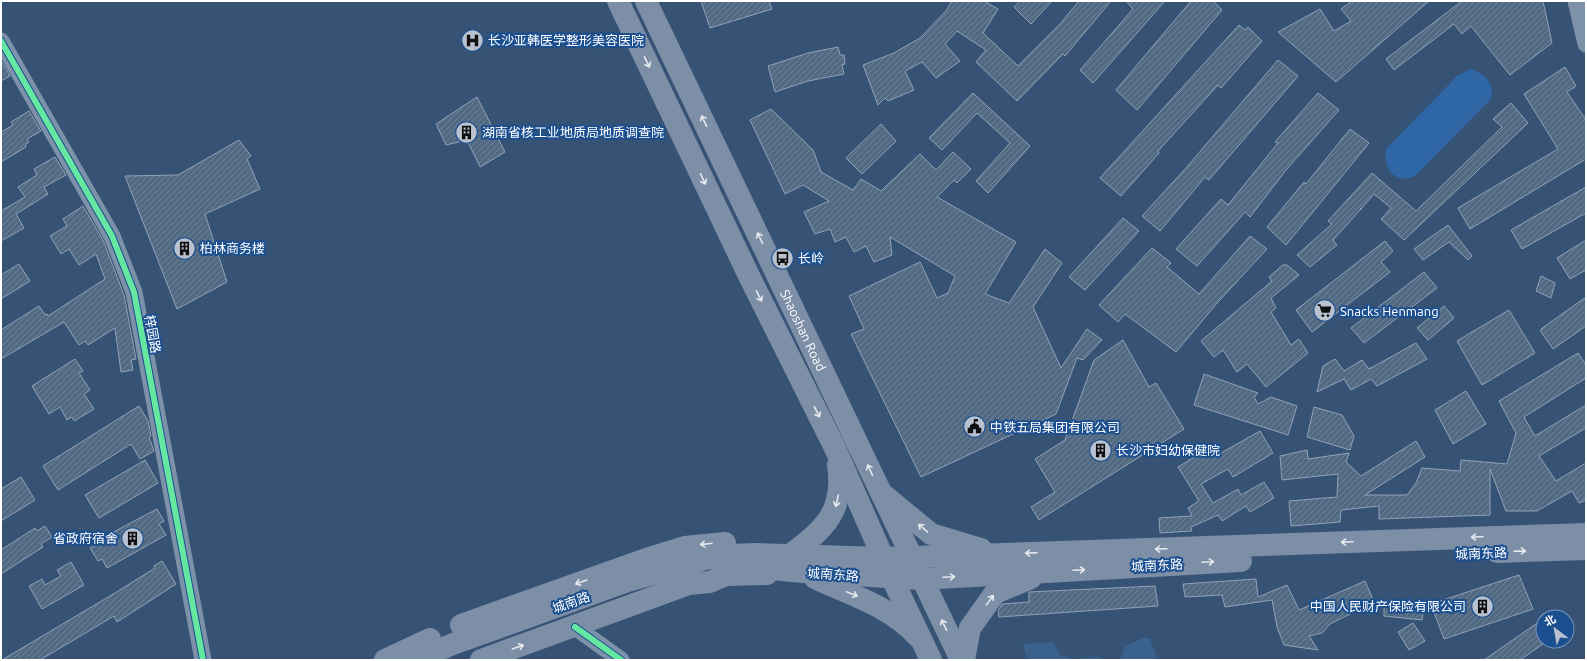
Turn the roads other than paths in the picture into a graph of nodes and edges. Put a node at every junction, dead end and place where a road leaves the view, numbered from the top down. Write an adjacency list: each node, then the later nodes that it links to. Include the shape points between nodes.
1 (618, 1): 6 (main road, Shaoshan Road, one-way to 6, via 750,278)
2 (646, 1): 7 (main road, Shaoshan Road, one-way to 2)
3 (1576, 1): 5 (street)
4 (1, 41): 20 (street, 梓园路, via 112,236 134,292)
5 (1586, 44)
6 (835, 448): 12 (main road, Shaoshan Road); 14 (main road, one-way to 14, via 840,478 833,514)
7 (880, 492): 10 (main road, one-way to 7, via 931,534); 11 (main road, Shaoshan Road)
8 (1586, 534): 10 (main road, 城南东路, one-way to 10)
9 (1586, 549): 15 (main road, 城南东路, one-way to 9, via 1271,559)
10 (999, 554): 11 (main road, 城南东路)
11 (911, 557): 12 (main road, 城南东路); 17 (main road, Shaoshan Road)
12 (883, 558): 14 (main road, 城南东路); 16 (main road, Shaoshan Road)
13 (729, 560): 14 (main road, 城南东路); 22 (main road, 城南路, via 706,558 628,581 453,644); 23 (main road, via 678,574)
14 (792, 563): 16 (main road, 城南东路); 18 (main road, via 753,576 726,575 710,582 689,584); 19 (main road, one-way to 19, via 869,602 896,619 914,634); 21 (main road, one-way to 21, via 743,544 714,543 686,547 639,561 447,631)
15 (1048, 571): 17 (main road, 城南东路, one-way to 15); 26 (main road, one-way to 15, via 970,628 995,593)
16 (892, 578): 17 (main road, 城南东路); 19 (main road, Shaoshan Road)
17 (922, 579): 26 (main road, Shaoshan Road, one-way to 17)
18 (575, 627): 24 (main road, one-way to 18); 25 (street)
19 (927, 651)
20 (203, 660)
21 (386, 660)
22 (416, 660)
23 (440, 660)
24 (481, 660)
25 (621, 660)
26 (962, 660)

